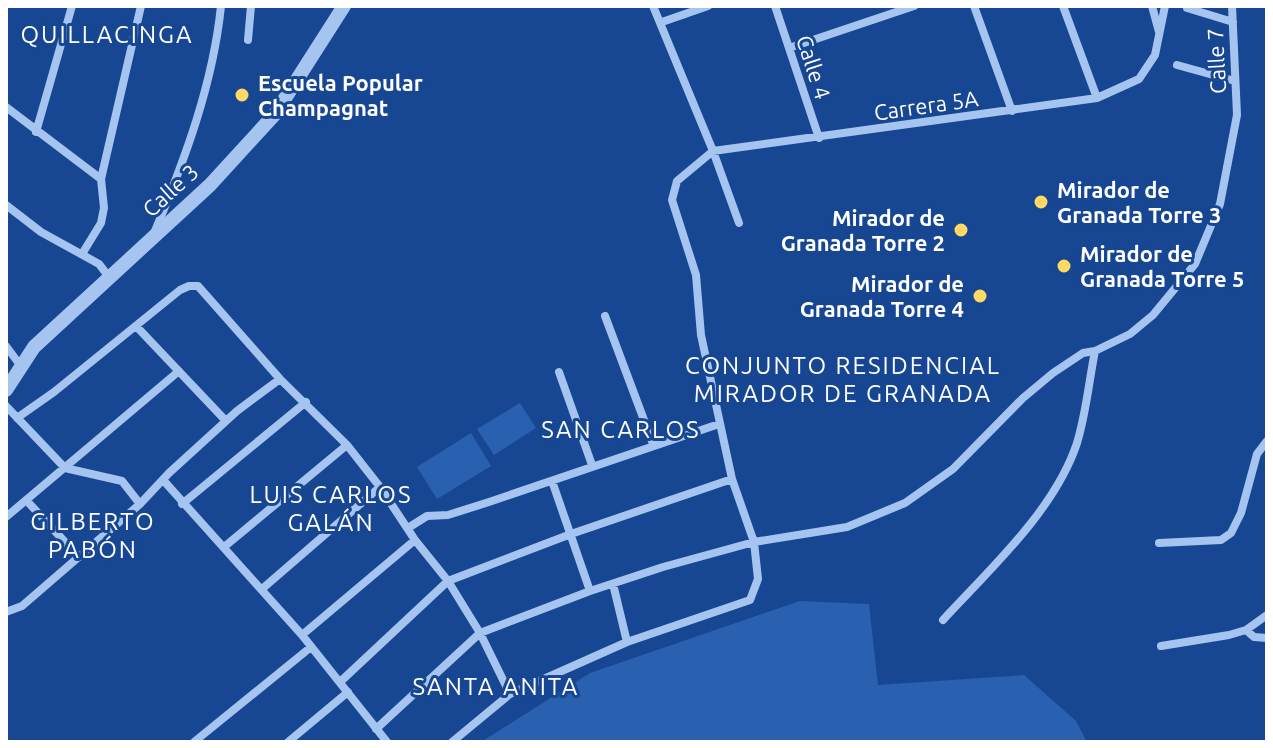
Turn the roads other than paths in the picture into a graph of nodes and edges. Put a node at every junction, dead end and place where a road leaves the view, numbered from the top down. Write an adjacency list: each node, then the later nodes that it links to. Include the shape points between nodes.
1 (72, 6): 26 (street)
2 (141, 6): 29 (street)
3 (221, 6): 32 (street, via 186,158)
4 (251, 6): 19 (street)
5 (344, 6): 32 (street, Calle 3, via 275,114 210,185)
6 (653, 6): 16 (street)
7 (708, 6): 16 (street)
8 (775, 6): 20 (street, Calle 4)
9 (914, 6): 20 (street)
10 (974, 6): 25 (street)
11 (1063, 6): 23 (street)
12 (1152, 6): 18 (street)
13 (1165, 6): 18 (street, Carrera 5A)
14 (1232, 6): 17 (street, Calle 7)
15 (1187, 8): 17 (street)
16 (662, 22): 28 (street)
17 (1233, 22): 22 (street, Calle 7)
18 (1160, 36): 23 (street, Carrera 5A, via 1139,79)
19 (248, 40)
20 (789, 48): 27 (street, Calle 4)
21 (1177, 65): 22 (street)
22 (1235, 81): 38 (street, Calle 7, via 1237,115 1220,204 1195,264 1153,315 1130,334)
23 (1097, 98): 25 (street, Carrera 5A)
24 (6, 107): 26 (street)
25 (1012, 111): 27 (street, Carrera 5A)
26 (36, 132): 29 (street)
27 (819, 138): 28 (street, Carrera 5A)
28 (713, 151): 31 (street); 48 (street, via 677,181 672,200 696,275 701,335)
29 (101, 179): 33 (street, via 101,223)
30 (6, 205): 33 (street)
31 (739, 223)
32 (153, 235): 34 (street, Calle 3)
33 (82, 254): 34 (street)
34 (109, 277): 39 (street, Calle 3)
35 (605, 316): 50 (street)
36 (136, 326): 40 (street); 42 (street, via 180,290 198,286); 46 (street)
37 (6, 346): 39 (street)
38 (1095, 351): 65 (street, Calle 7, via 1053,373 953,469 905,503 847,527); 75 (street, via 1077,443 1065,468 1034,518)
39 (20, 365): 43 (street, Calle 3)
40 (179, 371): 47 (street); 53 (street)
41 (559, 372): 52 (street)
42 (280, 379): 44 (street); 47 (street)
43 (6, 390)
44 (306, 402): 51 (street); 60 (street)
45 (6, 406): 46 (street)
46 (17, 418): 53 (street)
47 (226, 421): 55 (street)
48 (719, 424): 50 (street); 54 (street)
49 (1267, 441): 66 (street, via 1257,454 1231,533 1221,540)
50 (653, 444): 52 (street)
51 (347, 445): 57 (street); 67 (street)
52 (592, 465): 56 (street)
53 (65, 468): 58 (street); 59 (street, via 122,481)
54 (732, 479): 63 (street); 65 (street)
55 (164, 481): 59 (street); 60 (street)
56 (552, 481): 62 (street, via 448,515 427,516); 63 (street)
57 (380, 487): 62 (street); 71 (street)
58 (26, 500): 61 (street); 68 (street)
59 (140, 504): 68 (street)
60 (182, 504): 67 (street)
61 (6, 517)
62 (408, 528): 64 (street)
63 (571, 534): 69 (street); 72 (street)
64 (415, 540): 69 (street); 78 (street)
65 (754, 542): 70 (street, Calle 7); 80 (street, via 758,579 750,600)
66 (1159, 543)
67 (224, 547): 71 (street)
68 (79, 557): 73 (street, via 22,606)
69 (448, 581): 77 (street); 83 (street)
70 (613, 584): 72 (street, Calle 7); 80 (street)
71 (262, 589): 78 (street)
72 (590, 591): 77 (street, Calle 7)
73 (6, 612)
74 (1267, 615): 76 (street)
75 (943, 620)
76 (1246, 630): 79 (street); 81 (street)
77 (480, 633): 85 (street); 86 (street)
78 (302, 635): 82 (street)
79 (1267, 638)
80 (627, 642): 85 (street)
81 (1161, 646)
82 (311, 647): 83 (street); 87 (street)
83 (340, 682): 84 (street)
84 (348, 692): 86 (street); 88 (street)
85 (510, 694): 90 (street)
86 (376, 729): 89 (street)
87 (194, 742)
88 (288, 742)
89 (387, 742)
90 (452, 742)

